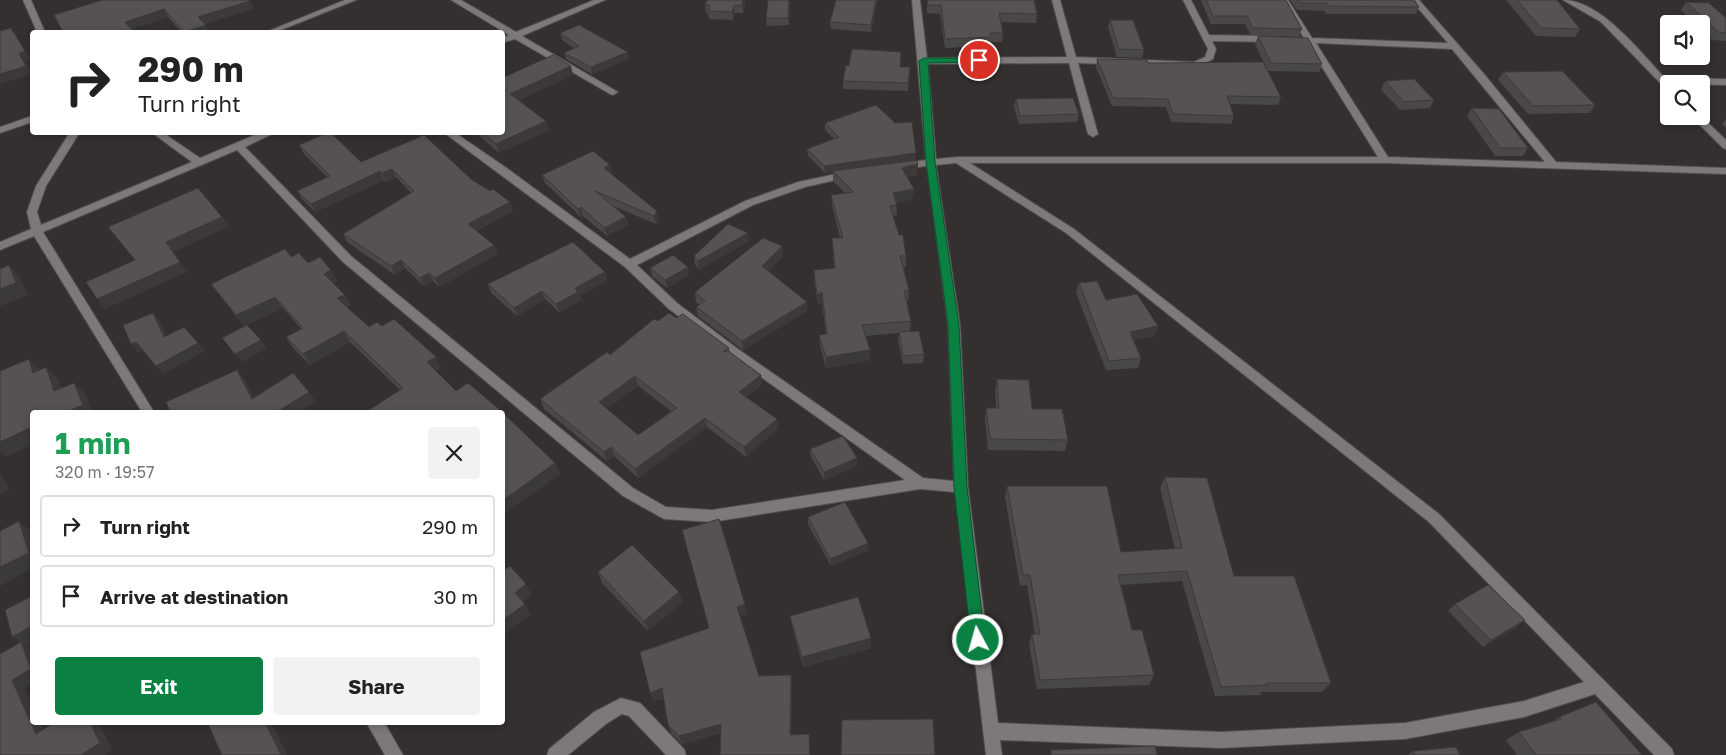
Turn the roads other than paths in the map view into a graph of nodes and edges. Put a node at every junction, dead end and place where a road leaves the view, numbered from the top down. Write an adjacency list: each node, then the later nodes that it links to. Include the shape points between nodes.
1 (27, 0): 12 (street)
2 (352, 0): 13 (street)
3 (455, 0): 14 (street)
4 (601, 0): 14 (street)
5 (905, 0): 6 (street)
6 (916, 0): 20 (street)
7 (1056, 0): 19 (street)
8 (1187, 0): 15 (street)
9 (1284, 0): 17 (street)
10 (1415, 0): 18 (street)
11 (1567, 0): 21 (street, via 1604,20)
12 (40, 30)
13 (275, 30)
14 (518, 35): 16 (street); 24 (street)
15 (1206, 38): 17 (street); 19 (street, via 1212,49 1209,59 1195,65)
16 (505, 40)
17 (1311, 40): 18 (street); 36 (street)
18 (1454, 46): 39 (street)
19 (1072, 60): 20 (street); 28 (street)
20 (924, 61): 38 (street)
21 (1660, 78)
22 (1726, 82): 23 (street)
23 (1710, 83)
24 (613, 92)
25 (30, 120): 27 (street)
26 (1705, 125): 34 (street)
27 (0, 130)
28 (1093, 134)
29 (73, 135): 43 (street, via 41,186 32,212)
30 (160, 135): 37 (street)
31 (265, 135): 33 (street)
32 (450, 135): 45 (street)
33 (239, 146): 37 (street); 47 (street, via 347,259 628,492 664,513 712,516)
34 (1726, 146)
35 (957, 160): 36 (street); 38 (street); 49 (street, via 1070,231 1434,518)
36 (1385, 160): 39 (street)
37 (200, 162): 43 (street)
38 (930, 162): 40 (street); 48 (street, via 954,325)
39 (1552, 164): 41 (street)
40 (891, 168)
41 (1726, 171)
42 (862, 172): 45 (street, via 802,184 749,203)
43 (37, 231): 44 (street); 46 (street)
44 (0, 246)
45 (628, 264): 47 (street, via 673,306 734,352)
46 (147, 410)
47 (920, 483): 48 (street)
48 (961, 487): 51 (street)
49 (1597, 686): 51 (street, via 1524,709 1405,731 1221,740); 56 (street)
50 (376, 725): 52 (street)
51 (991, 731): 55 (street)
52 (395, 755)
53 (555, 755): 54 (street, via 600,718 621,706 634,709)
54 (678, 755)
55 (994, 755)
56 (1666, 755)

